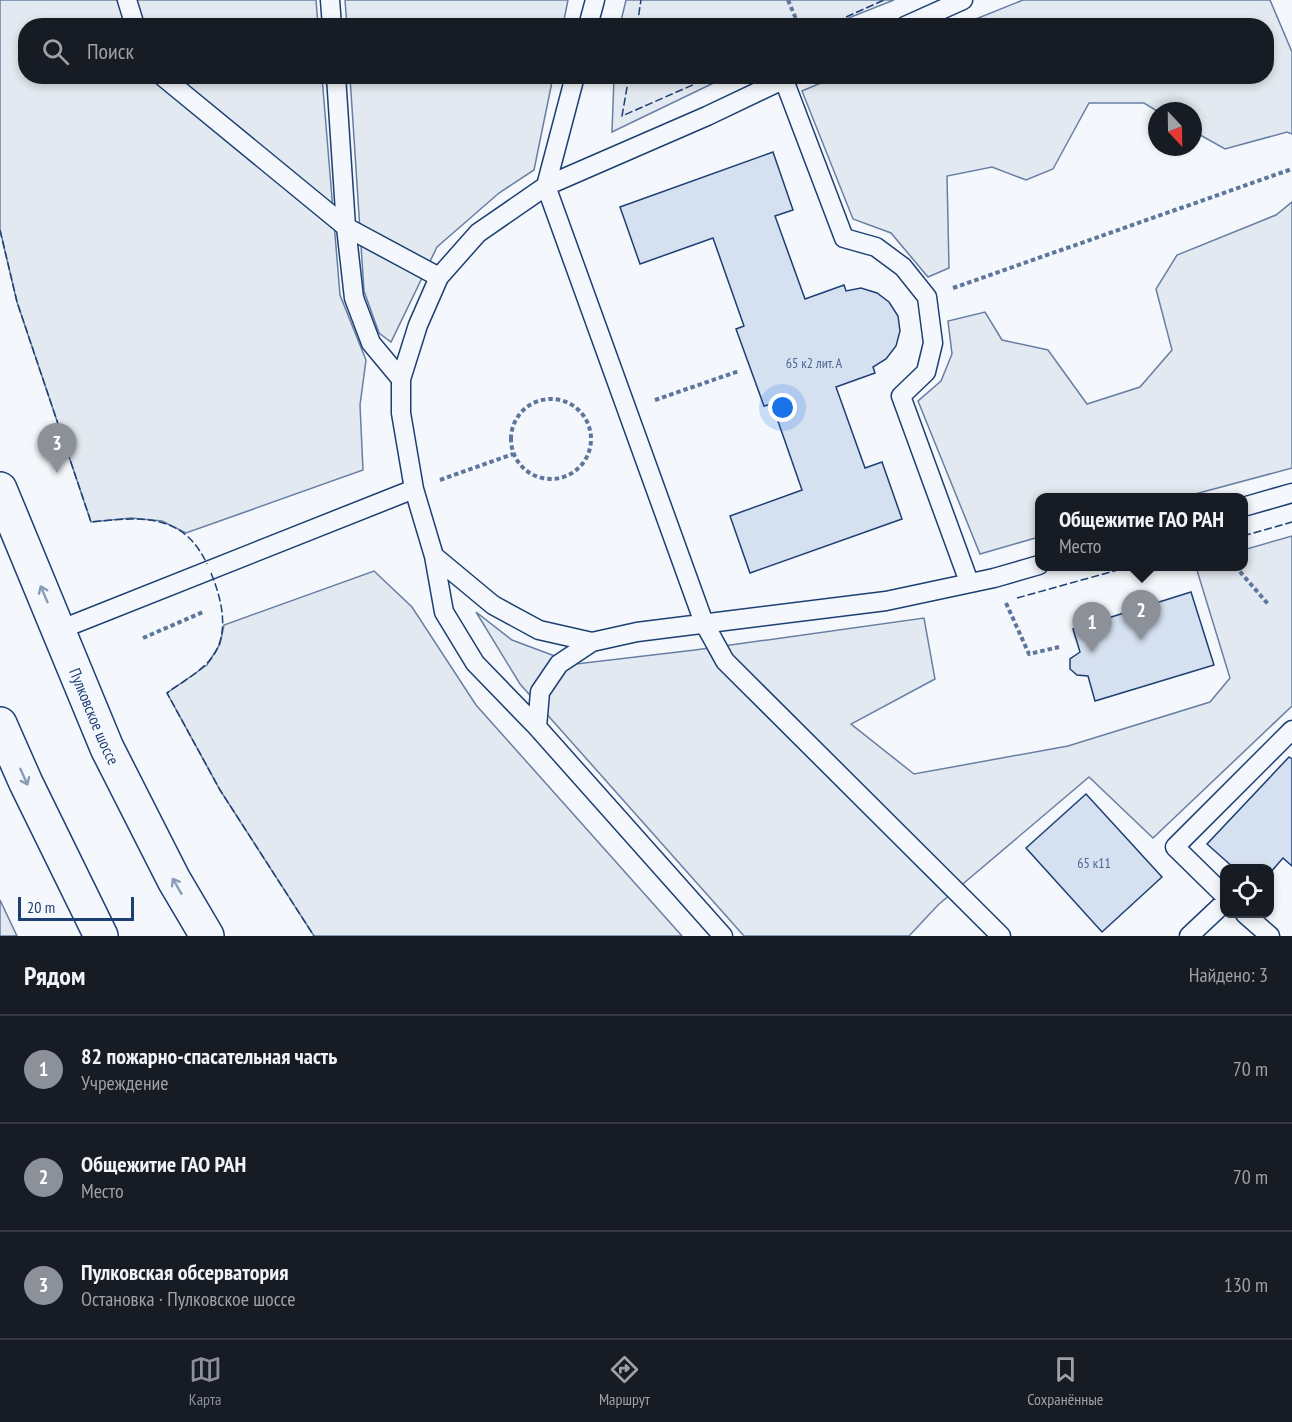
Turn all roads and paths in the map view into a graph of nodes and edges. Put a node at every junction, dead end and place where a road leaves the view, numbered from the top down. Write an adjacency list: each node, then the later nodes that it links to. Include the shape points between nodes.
1 (127, 0): 6 (lane)
2 (330, 0): 7 (lane)
3 (595, 0): 8 (lane)
4 (788, 0): 9 (path)
5 (963, 0): 10 (lane)
6 (133, 18)
7 (331, 18)
8 (590, 18)
9 (796, 18)
10 (923, 18)
11 (172, 84): 18 (lane)
12 (337, 84): 18 (lane)
13 (573, 84): 17 (lane)
14 (775, 84): 17 (lane)
15 (790, 84): 20 (lane, via 844,238 876,247 903,267)
16 (1292, 169): 20 (path)
17 (546, 186): 19 (lane, via 478,233); 23 (lane)
18 (346, 227): 19 (lane); 22 (lane, via 354,298 370,343)
19 (439, 277): 22 (lane)
20 (927, 297): 34 (lane, via 933,343 926,372 901,396)
21 (739, 371): 23 (path)
22 (401, 379): 27 (lane, via 401,413)
23 (626, 411): 24 (path); 37 (lane)
24 (589, 423): 25 (path, via 567,401 535,401 513,423); 25 (path, via 589,454 580,468 566,477 535,477 522,468)
25 (513, 454): 27 (path)
26 (0, 489): 38 (highway, Пулковское шоссе, one-way to 26)
27 (414, 489): 30 (lane); 38 (lane)
28 (1292, 493): 29 (lane)
29 (1248, 506)
30 (434, 556): 40 (lane, via 493,605 539,630); 43 (lane, via 444,612 475,663)
31 (1035, 566): 33 (lane)
32 (1239, 571): 35 (path)
33 (994, 578): 34 (lane); 41 (path, via 1029,654)
34 (969, 582): 37 (lane, via 886,601)
35 (1268, 604)
36 (203, 612): 39 (path)
37 (704, 623): 40 (lane); 51 (lane, via 725,661)
38 (58, 630): 49 (highway, Пулковское шоссе, one-way to 38, via 107,748)
39 (143, 638)
40 (592, 642): 43 (lane, via 559,664 540,692)
41 (1059, 647)
42 (0, 724): 48 (highway, one-way to 48)
43 (537, 727): 50 (lane)
44 (1292, 730): 45 (lane, via 1175,847)
45 (1220, 891)
46 (1220, 907): 52 (lane)
47 (1250, 918): 53 (lane)
48 (101, 936)
49 (207, 936)
50 (723, 936)
51 (1001, 936)
52 (1189, 936)
53 (1270, 936)

